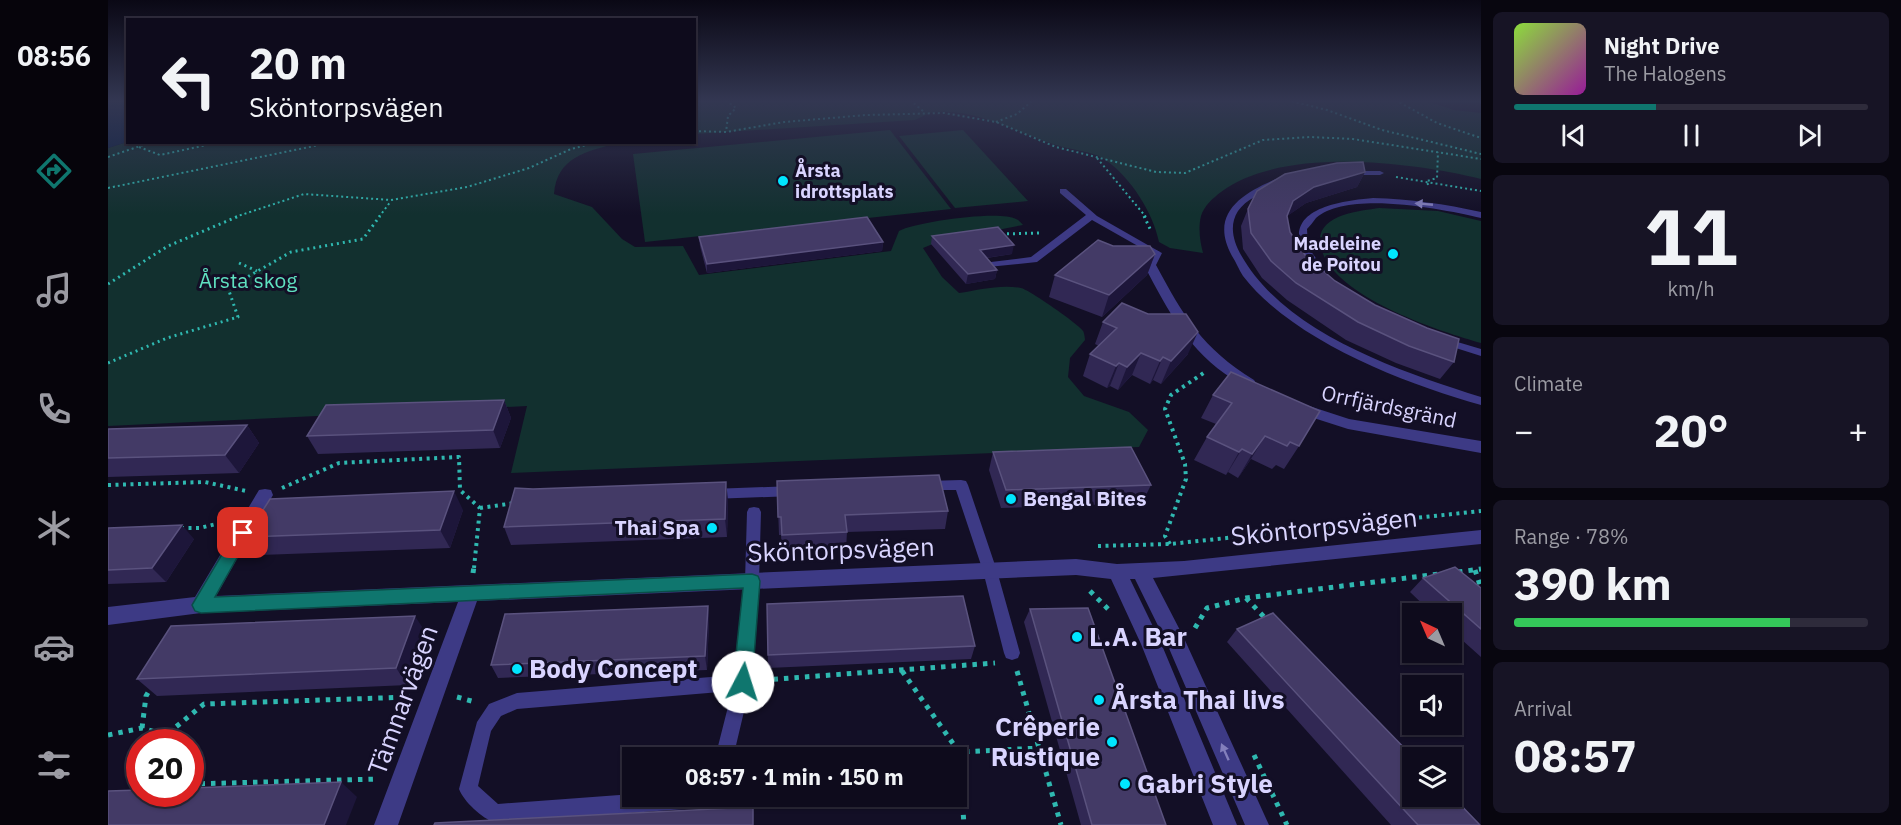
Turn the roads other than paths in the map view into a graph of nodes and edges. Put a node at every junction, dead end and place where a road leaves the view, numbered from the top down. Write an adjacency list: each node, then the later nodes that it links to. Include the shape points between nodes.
1 (1342, 172): 2 (lane)
2 (1380, 173)
3 (1289, 179): 13 (lane, via 1256,189 1239,202 1230,217 1228,236 1236,257 1254,281 1282,307 1321,334 1371,361 1430,386)
4 (1063, 191): 5 (lane)
5 (1092, 215): 7 (lane); 8 (lane, via 1034,260)
6 (1481, 215): 9 (lane, one-way to 9, via 1434,205 1368,201 1337,206 1315,215 1303,229 1303,247 1317,269)
7 (1156, 253): 12 (street, via 1150,265 1202,351)
8 (991, 265)
9 (1334, 285)
10 (1434, 338): 11 (lane)
11 (1481, 353)
12 (1264, 392)
13 (1481, 401)
14 (1290, 405): 15 (street, Orrfjärdsgränd, via 1348,424)
15 (1481, 447)
16 (914, 487): 22 (lane, via 960,485)
17 (807, 490): 18 (lane)
18 (702, 494)
19 (265, 495): 27 (street)
20 (754, 512): 25 (lane)
21 (1481, 537): 23 (street, Sköntorpsvägen)
22 (990, 571): 24 (street, Sköntorpsvägen, via 1076,567); 25 (street, Sköntorpsvägen); 29 (lane)
23 (1140, 571): 24 (street, Sköntorpsvägen); 35 (street, one-way to 23)
24 (1117, 572): 34 (street, via 1151,643)
25 (752, 581): 26 (street, Sköntorpsvägen); 30 (lane)
26 (470, 594): 27 (street, Sköntorpsvägen); 33 (street, Tämnarvägen)
27 (201, 605): 28 (street, Sköntorpsvägen)
28 (108, 616)
29 (1012, 653)
30 (743, 682): 31 (lane); 32 (lane, via 517,700 495,710 483,728 468,789 495,814)
31 (727, 747)
32 (622, 805)
33 (386, 825)
34 (1226, 825)
35 (1257, 825)

